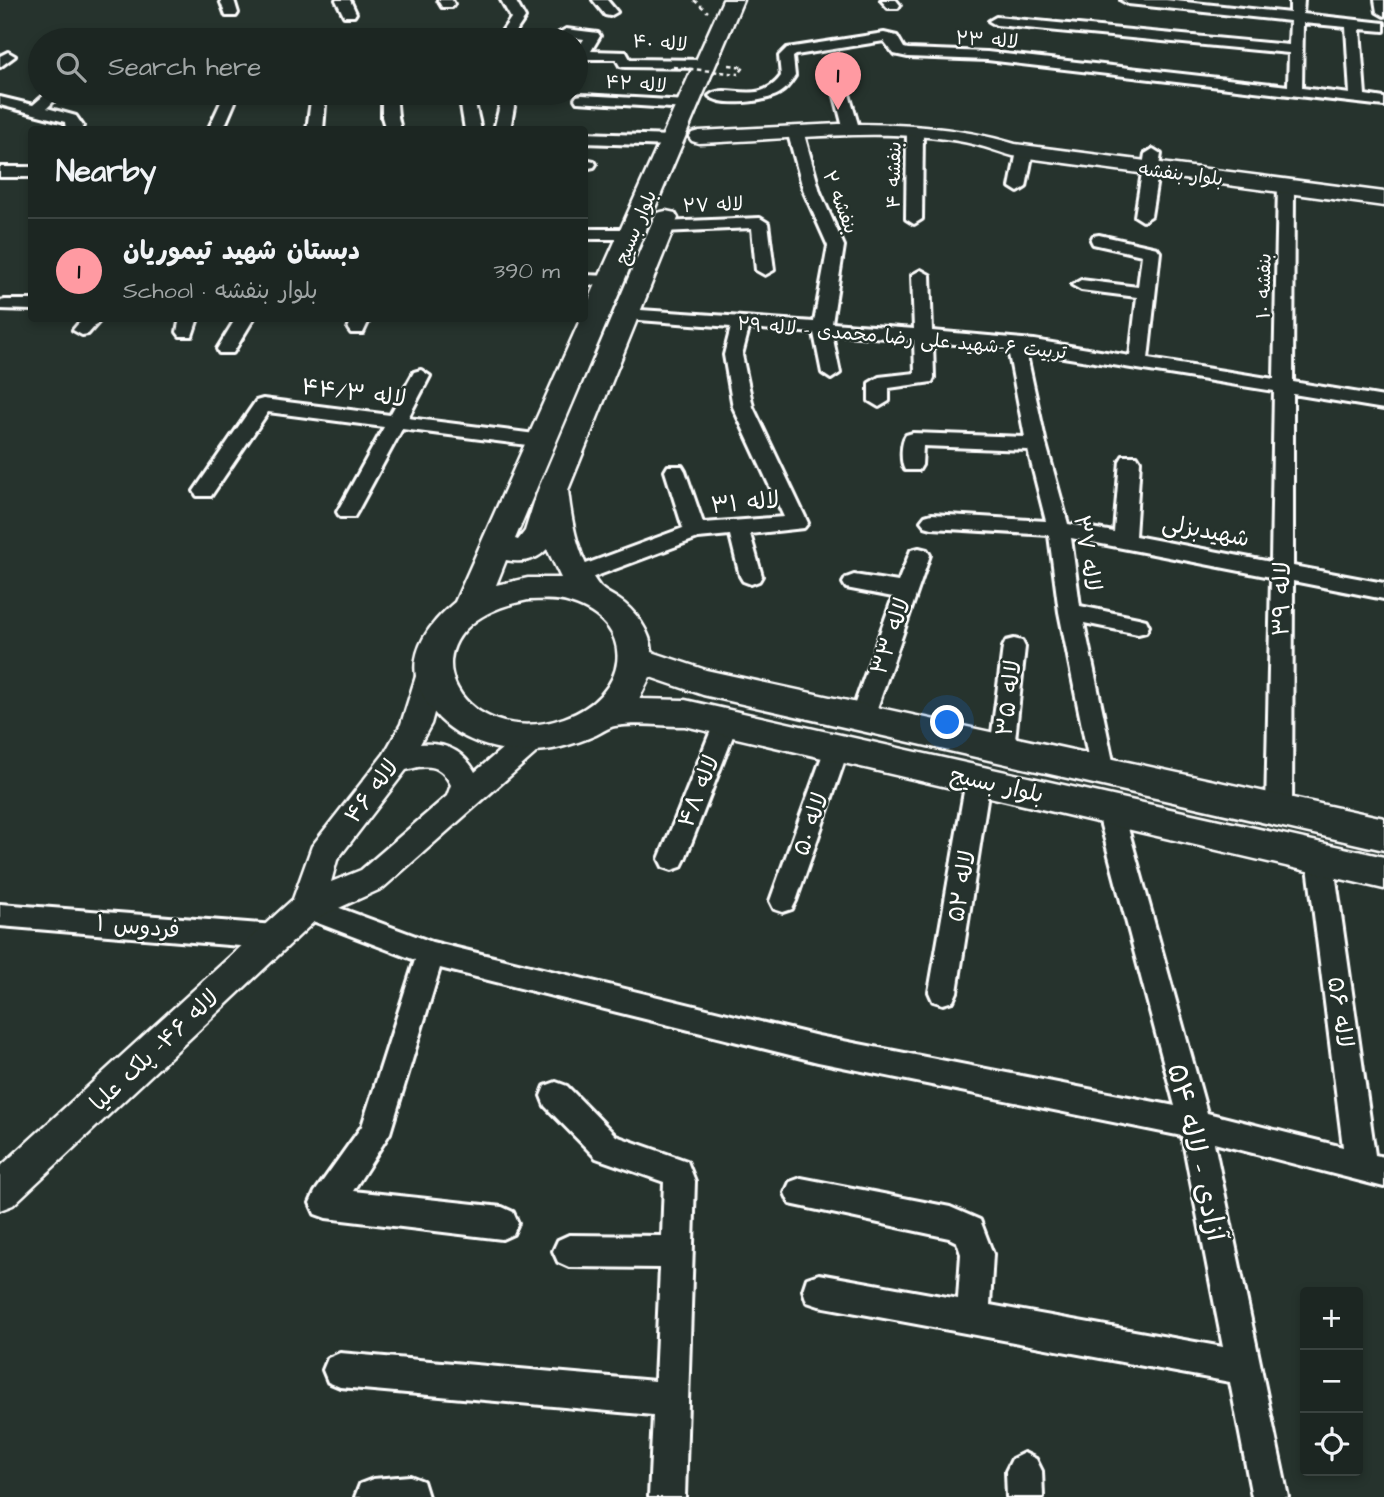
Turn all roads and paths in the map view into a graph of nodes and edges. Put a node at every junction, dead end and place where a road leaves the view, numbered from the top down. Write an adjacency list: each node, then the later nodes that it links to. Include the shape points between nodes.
1 (508, 0): 15 (street, via 518,18)
2 (600, 0): 9 (street)
3 (733, 0): 19 (main road, بلوار بسیج)
4 (756, 0): 19 (main road, بلوار بسیج)
5 (1128, 0): 8 (street)
6 (1297, 0): 11 (street)
7 (1382, 0): 10 (street)
8 (1202, 4): 11 (street)
9 (610, 12)
10 (1384, 12)
11 (1297, 18): 13 (street); 16 (street)
12 (996, 21): 16 (street)
13 (1353, 24): 14 (street); 23 (street)
14 (1384, 27)
15 (511, 28)
16 (1297, 50): 21 (street)
17 (588, 55): 19 (street, لاله ۴۰, via 621,55 625,63)
18 (673, 67): 19 (path, bridge)
19 (725, 68): 22 (main road, بلوار بسیج); 33 (main road, بلوار بسیج)
20 (839, 84): 41 (street)
21 (1295, 91): 22 (street, لاله ۲۳, via 988,57 908,53 884,37 792,51 786,56 788,76 774,92 753,98); 23 (street)
22 (716, 96): 44 (main road, بلوار بسیج)
23 (1358, 98): 25 (street)
24 (588, 99): 33 (street, لاله ۴۲)
25 (1384, 102)
26 (2, 103): 34 (street)
27 (42, 105): 34 (street)
28 (227, 105): 36 (street)
29 (317, 105): 37 (street)
30 (390, 105): 38 (street)
31 (468, 105): 39 (street)
32 (507, 105): 40 (street)
33 (687, 105): 47 (main road, بلوار بسیج)
34 (36, 110): 35 (street, via 71,119)
35 (75, 126)
36 (217, 126)
37 (316, 126)
38 (393, 126)
39 (471, 126)
40 (503, 126)
41 (852, 131): 42 (main road, بلوار بنفشه); 43 (main road, بلوار بنفشه)
42 (915, 132): 46 (main road, بلوار بنفشه); 59 (street, بنفشه ۴)
43 (796, 134): 44 (main road, بلوار بنفشه); 75 (street, بنفشه ۲, via 836,246)
44 (699, 137): 50 (main road, بلوار بسیج)
45 (588, 138): 47 (street)
46 (980, 140): 48 (main road, بلوار بنفشه); 49 (main road, بلوار بنفشه, via 1006,135)
47 (672, 141): 62 (main road, بلوار بسیج)
48 (1025, 151): 49 (main road, بلوار بنفشه); 54 (street)
49 (1152, 162): 53 (main road, بلوار بنفشه); 55 (main road, بلوار بنفشه); 58 (street)
50 (689, 163)
51 (0, 172): 52 (street)
52 (28, 172)
53 (1286, 186): 56 (main road, بلوار بنفشه); 82 (street, بنفشه ۱۰)
54 (1018, 187)
55 (1384, 187)
56 (1384, 199)
57 (673, 201): 60 (main road, بلوار بسیج)
58 (1143, 216)
59 (914, 219)
60 (662, 227): 64 (street, لاله ۲۷, via 760,223); 72 (main road, بلوار بسیج)
61 (588, 234): 62 (street)
62 (632, 234): 67 (main road, بلوار بسیج)
63 (1100, 240): 69 (street, via 1152,252)
64 (765, 270)
65 (922, 275): 76 (street)
66 (588, 280): 67 (street)
67 (611, 281): 86 (main road, بلوار بسیج)
68 (1081, 285): 69 (street)
69 (1147, 293): 79 (street)
70 (5, 305): 71 (street)
71 (28, 305)
72 (626, 314): 74 (street, تربیت ۶-شهید علی رضا محمدی - لاله ۲۹); 91 (main road, بلوار بسیج)
73 (243, 322): 78 (street)
74 (741, 323): 75 (street, تربیت ۶-شهید علی رضا محمدی - لاله ۲۹); 95 (street, لاله ۳۱, via 733,355 743,407 797,523)
75 (822, 328): 76 (street, تربیت ۶-شهید علی رضا محمدی - لاله ۲۹); 80 (street)
76 (923, 336): 77 (street, تربیت ۶-شهید علی رضا محمدی - لاله ۲۹); 83 (street, via 925,378 879,383)
77 (1016, 345): 79 (street, تربیت ۶-شهید علی رضا محمدی - لاله ۲۹); 87 (street, لاله ۳۷)
78 (226, 349)
79 (1138, 363): 82 (street, تربیت ۶-شهید علی رضا محمدی - لاله ۲۹)
80 (831, 373)
81 (421, 376): 85 (street)
82 (1283, 387): 84 (street, تربیت ۶-شهید علی رضا محمدی - لاله ۲۹); 101 (street, لاله ۳۹)
83 (879, 401)
84 (1384, 404)
85 (396, 422): 86 (street, لاله ۴۴/۳); 92 (street, لاله ۴۴/۳, via 263,405); 93 (street)
86 (543, 441): 99 (main road, بلوار بسیج)
87 (1036, 444): 89 (street, via 913,439); 96 (street, لاله ۳۷)
88 (1130, 461): 98 (street)
89 (912, 465)
90 (676, 471): 97 (street)
91 (553, 490): 99 (main road, via 540,538 525,551); 104 (main road, بلوار بسیج, via 555,528 564,556)
92 (204, 491)
93 (348, 512)
94 (932, 521): 96 (street, شهیدبزلی)
95 (738, 527): 97 (street, لاله ۳۱); 102 (street)
96 (1059, 529): 98 (street, شهیدبزلی); 108 (street, لاله ۳۷)
97 (695, 531): 104 (street, لاله ۳۱)
98 (1124, 542): 101 (street, شهیدبزلی)
99 (498, 544): 107 (main road, بلوار بسیج)
100 (919, 555): 105 (street, لاله ۳۳)
101 (1281, 572): 106 (street, شهیدبزلی); 125 (street, لاله ۳۹)
102 (751, 576)
103 (854, 583): 105 (street)
104 (582, 586): 107 (main road, via 497,595); 111 (main road, via 625,623 635,640)
105 (906, 591): 115 (street, لاله ۳۳)
106 (1384, 591)
107 (469, 608): 112 (main road, via 448,627 435,649)
108 (1070, 612): 109 (street); 121 (street, لاله ۳۷)
109 (1138, 626)
110 (1014, 647): 119 (street, لاله ۳۵)
111 (637, 660): 113 (main road, بلوار بسیج); 114 (main road, via 623,696)
112 (431, 673): 117 (main road, via 438,694 453,713 504,736); 120 (street, لاله ۴۶, via 416,724)
113 (694, 698): 114 (main road, بلوار بسیج); 115 (main road, بلوار بسیج); 116 (main road, بلوار بسیج)
114 (607, 712): 117 (main road, via 586,725)
115 (862, 718): 119 (main road, بلوار بسیج)
116 (726, 723): 118 (main road, بلوار بسیج); 128 (street, لاله ۴۸)
117 (536, 737): 123 (street)
118 (837, 748): 122 (main road, بلوار بسیج); 130 (street, لاله ۵۰)
119 (1002, 749): 121 (main road, بلوار بسیج)
120 (395, 762): 123 (street, via 418,754 442,756 459,768 466,785); 131 (street, لاله ۴۶, via 323,855)
121 (1102, 771): 125 (main road, بلوار بسیج)
122 (978, 780): 124 (main road, بلوار بسیج); 135 (street, لاله ۵۲)
123 (459, 804): 131 (street, via 372,879)
124 (1110, 810): 127 (main road, بلوار بسیج); 137 (street, آزادی - لاله ۵۴)
125 (1279, 810): 126 (main road, بلوار بسیج)
126 (1384, 834)
127 (1320, 858): 129 (main road, بلوار بسیج); 138 (street, لاله ۵۶)
128 (672, 859)
129 (1384, 873)
130 (783, 901)
131 (307, 907): 133 (street, لاله ۴۶- پلک علیا); 134 (street)
132 (0, 915): 133 (street, فردوس ۱)
133 (275, 937): 139 (street, لاله ۴۶- پلک علیا)
134 (431, 954): 137 (street, via 818,1049); 141 (street, via 375,1133 326,1203)
135 (943, 992)
136 (556, 1096): 143 (street, via 607,1149 676,1172 680,1181)
137 (1195, 1124): 138 (street); 146 (street, آزادی - لاله ۵۴)
138 (1373, 1169)
139 (0, 1192)
140 (801, 1193): 145 (street, via 950,1223 969,1231 977,1254)
141 (502, 1223)
142 (569, 1251): 143 (street)
143 (679, 1252): 148 (street)
144 (819, 1290): 145 (street)
145 (973, 1318): 146 (street)
146 (1243, 1368): 152 (street, آزادی - لاله ۵۴)
147 (340, 1370): 148 (street)
148 (670, 1399): 151 (street)
149 (373, 1497): 150 (street)
150 (410, 1497)
151 (667, 1497)
152 (1270, 1497)

